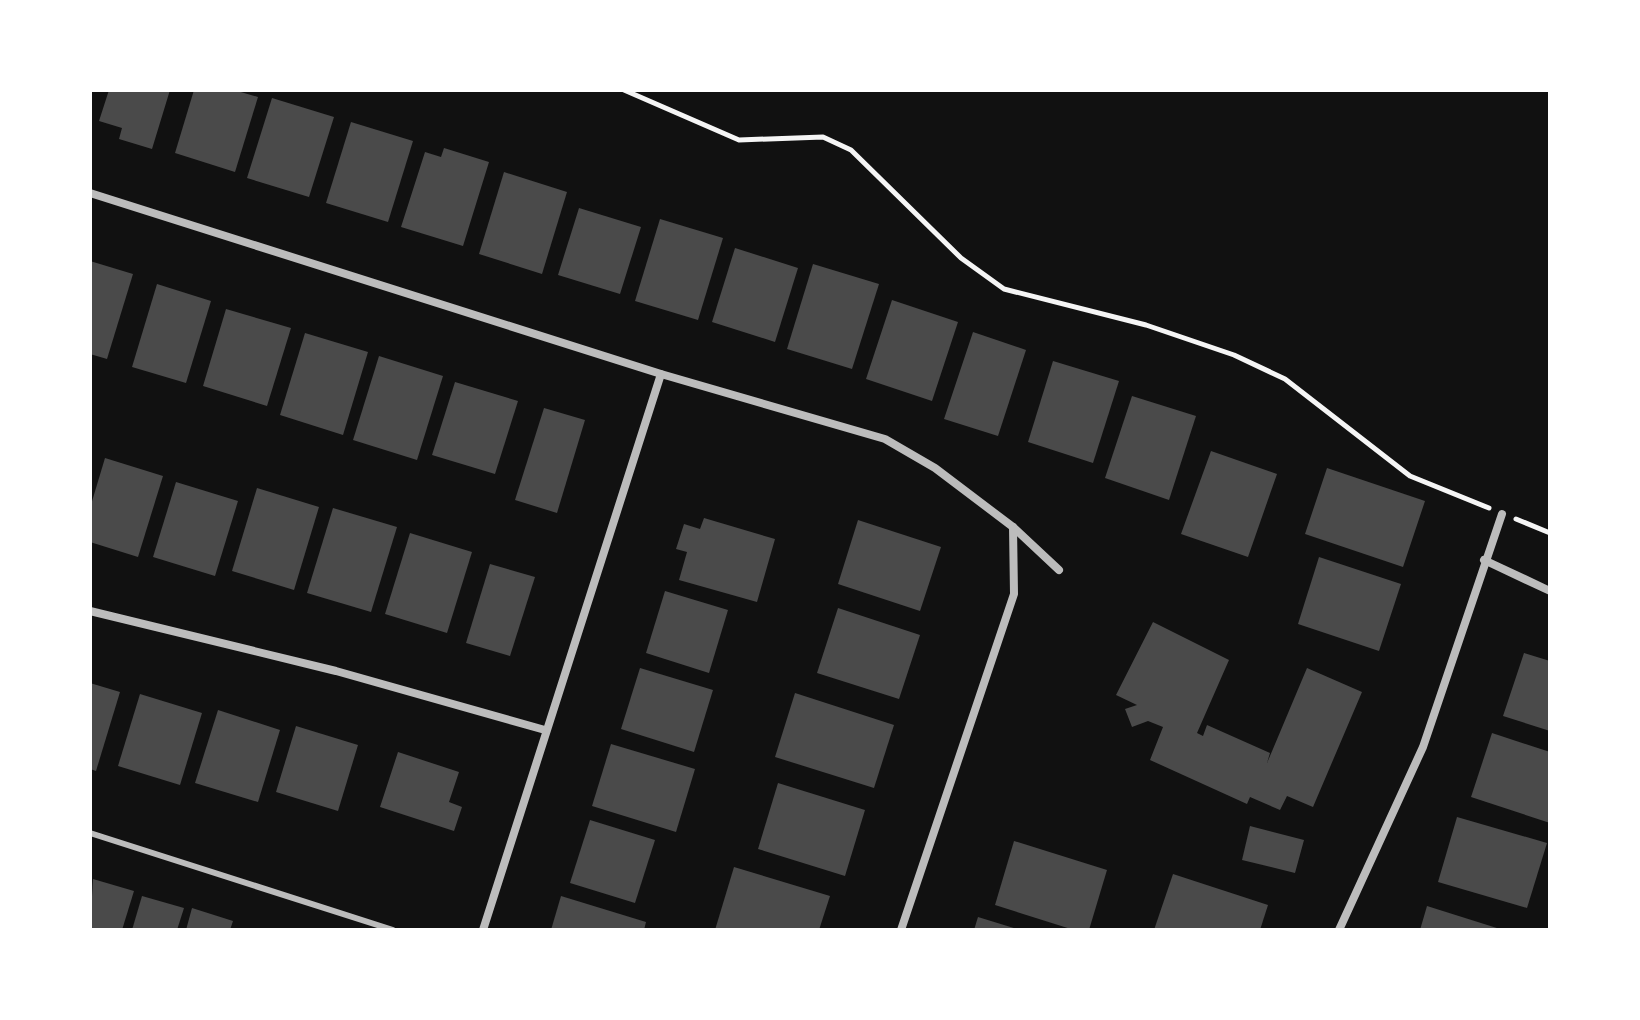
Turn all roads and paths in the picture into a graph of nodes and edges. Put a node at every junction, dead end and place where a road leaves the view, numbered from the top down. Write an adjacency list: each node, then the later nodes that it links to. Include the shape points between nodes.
1 (624, 90): 4 (path, via 739,140 823,137 851,150 961,258 1004,289 1146,325 1234,355 1285,379 1410,476)
2 (90, 193): 3 (street)
3 (661, 374): 5 (street, via 885,439 935,468); 11 (street)
4 (1502, 514): 6 (path); 7 (street)
5 (1013, 527): 8 (street); 15 (street, via 1014,594)
6 (1550, 533)
7 (1484, 560): 9 (street); 16 (street, via 1423,747)
8 (1059, 570)
9 (1550, 591)
10 (90, 611): 11 (street, via 336,671)
11 (545, 730): 14 (street)
12 (90, 833): 13 (lane)
13 (393, 930)
14 (483, 930)
15 (901, 930)
16 (1339, 930)

